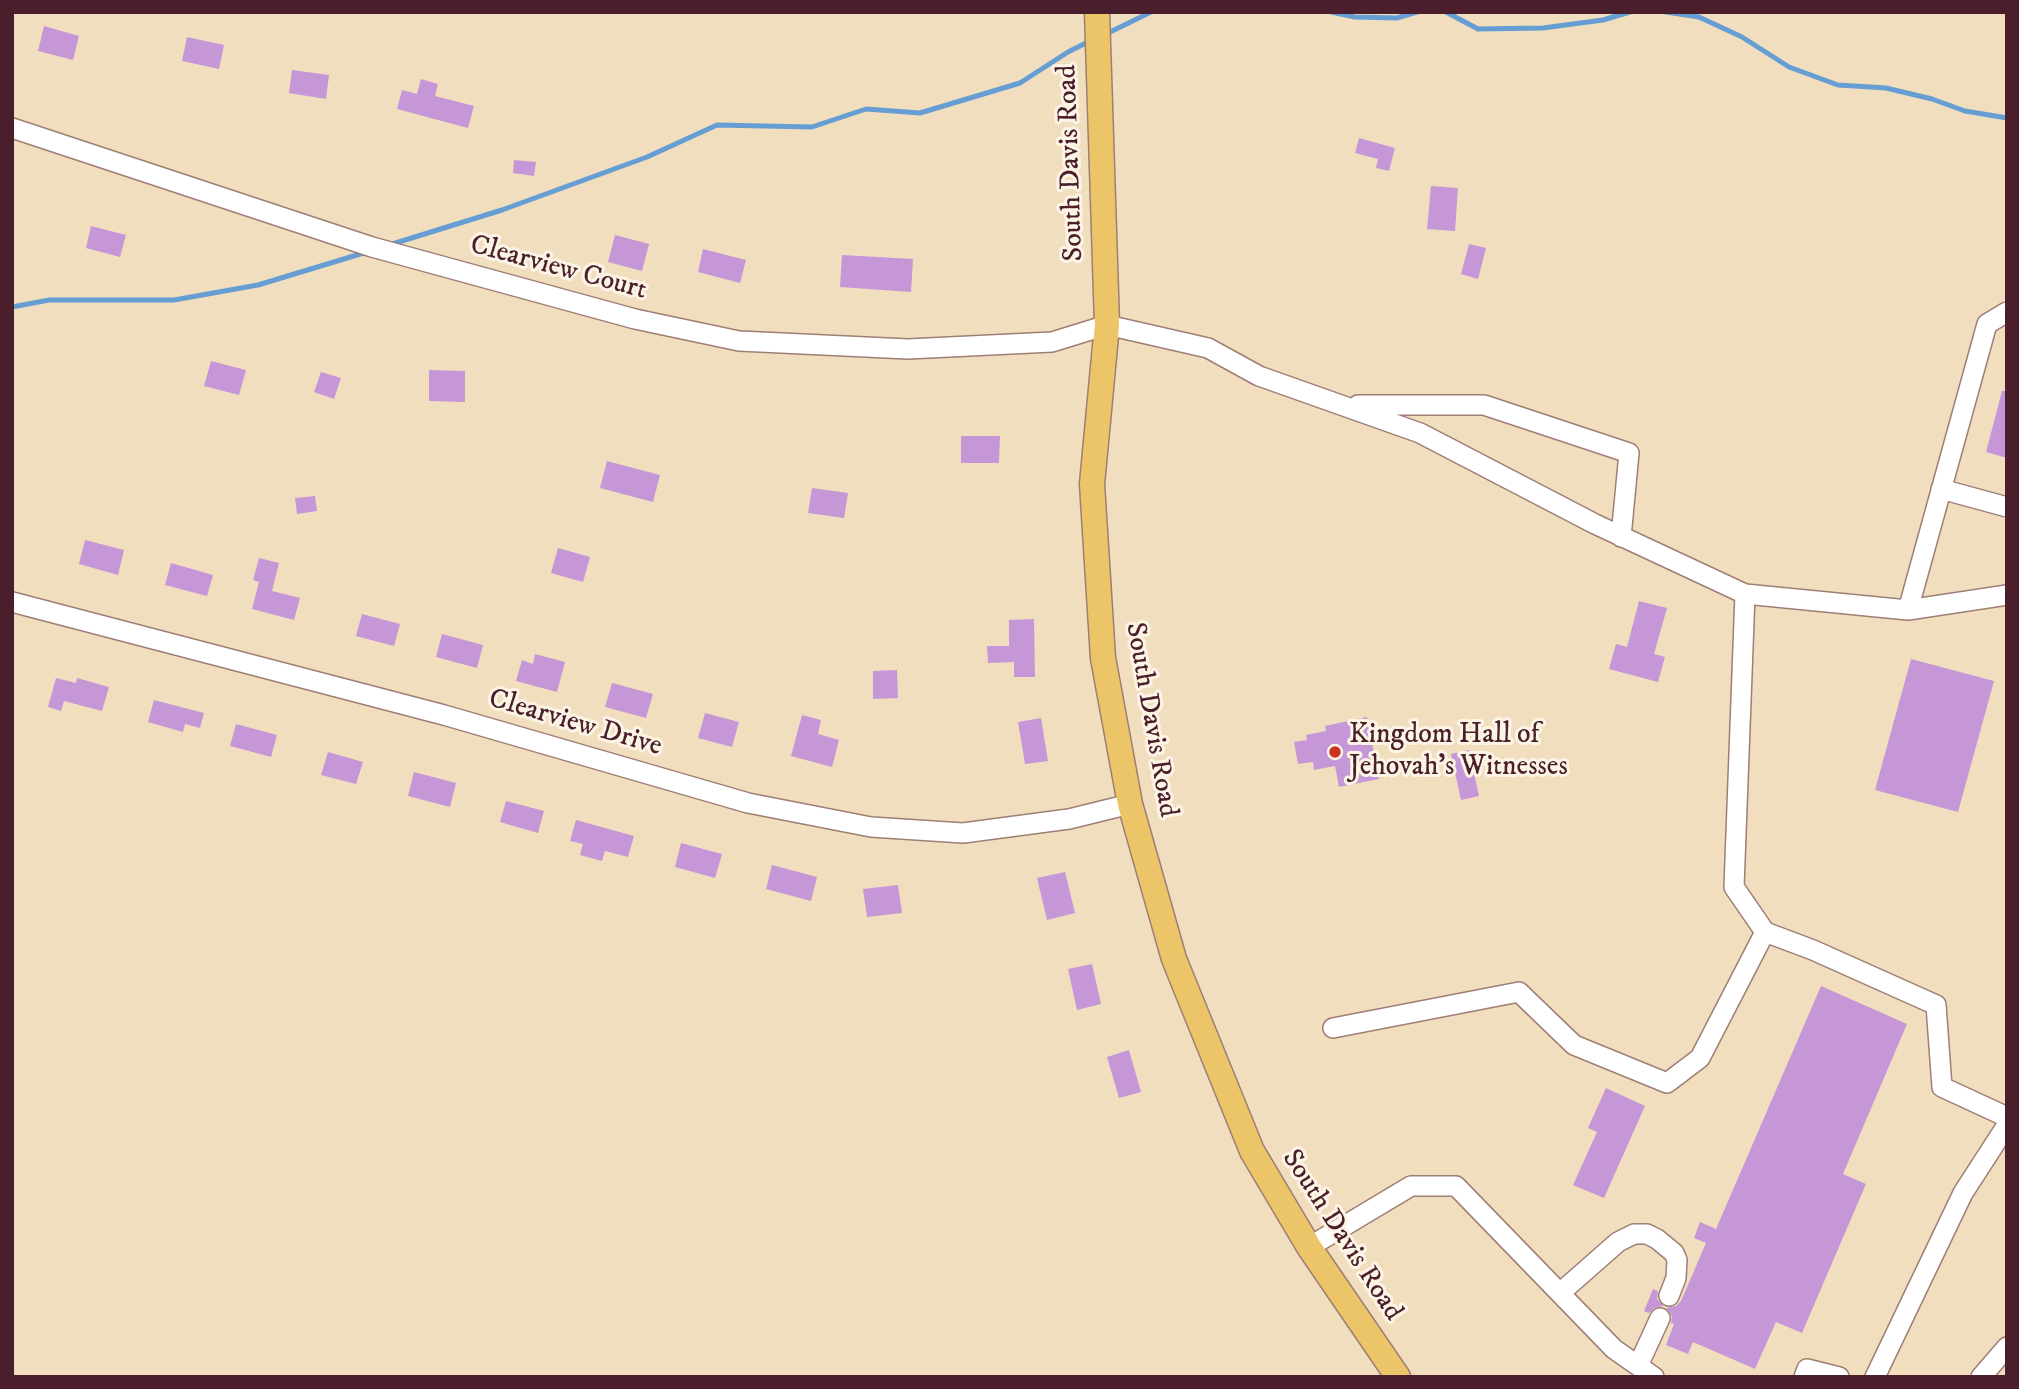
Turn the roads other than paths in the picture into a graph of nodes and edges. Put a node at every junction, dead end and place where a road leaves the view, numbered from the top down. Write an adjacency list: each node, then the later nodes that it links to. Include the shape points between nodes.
1 (1097, 12): 4 (main road, South Davis Road)
2 (12, 128): 4 (street, Clearview Court, via 372,247 635,319 739,341 908,349 1052,342)
3 (2007, 312): 6 (street, via 1987,324)
4 (1107, 325): 5 (street, via 1208,348 1259,376); 13 (main road, South Davis Road, via 1092,484 1103,658)
5 (1343, 406): 8 (street, via 1420,433); 8 (street, via 1484,405 1629,453)
6 (1941, 489): 7 (street); 12 (street)
7 (2007, 507)
8 (1621, 537): 9 (street)
9 (1745, 594): 12 (street); 14 (street, via 1734,887)
10 (2007, 595): 12 (street)
11 (12, 602): 13 (street, Clearview Drive, via 444,715 748,803 871,827 963,833)
12 (1908, 610)
13 (1130, 804): 18 (main road, South Davis Road, via 1174,958 1227,1095 1252,1151)
14 (1765, 932): 15 (street, via 1700,1058 1667,1083 1574,1045 1518,992); 16 (street, via 1936,1005 1942,1087)
15 (1333, 1028)
16 (2007, 1117)
17 (2007, 1125): 27 (street, via 1963,1194)
18 (1309, 1247): 19 (street, via 1411,1186 1456,1186); 24 (main road, South Davis Road)
19 (1560, 1293): 20 (street, via 1618,1242 1647,1234 1677,1260); 23 (street, via 1614,1349)
20 (1670, 1296)
21 (1660, 1318): 23 (street)
22 (2007, 1347): 28 (street)
23 (1646, 1371)
24 (1398, 1377)
25 (1804, 1377): 26 (street, via 1807,1369)
26 (1839, 1377)
27 (1875, 1377)
28 (1981, 1377)

